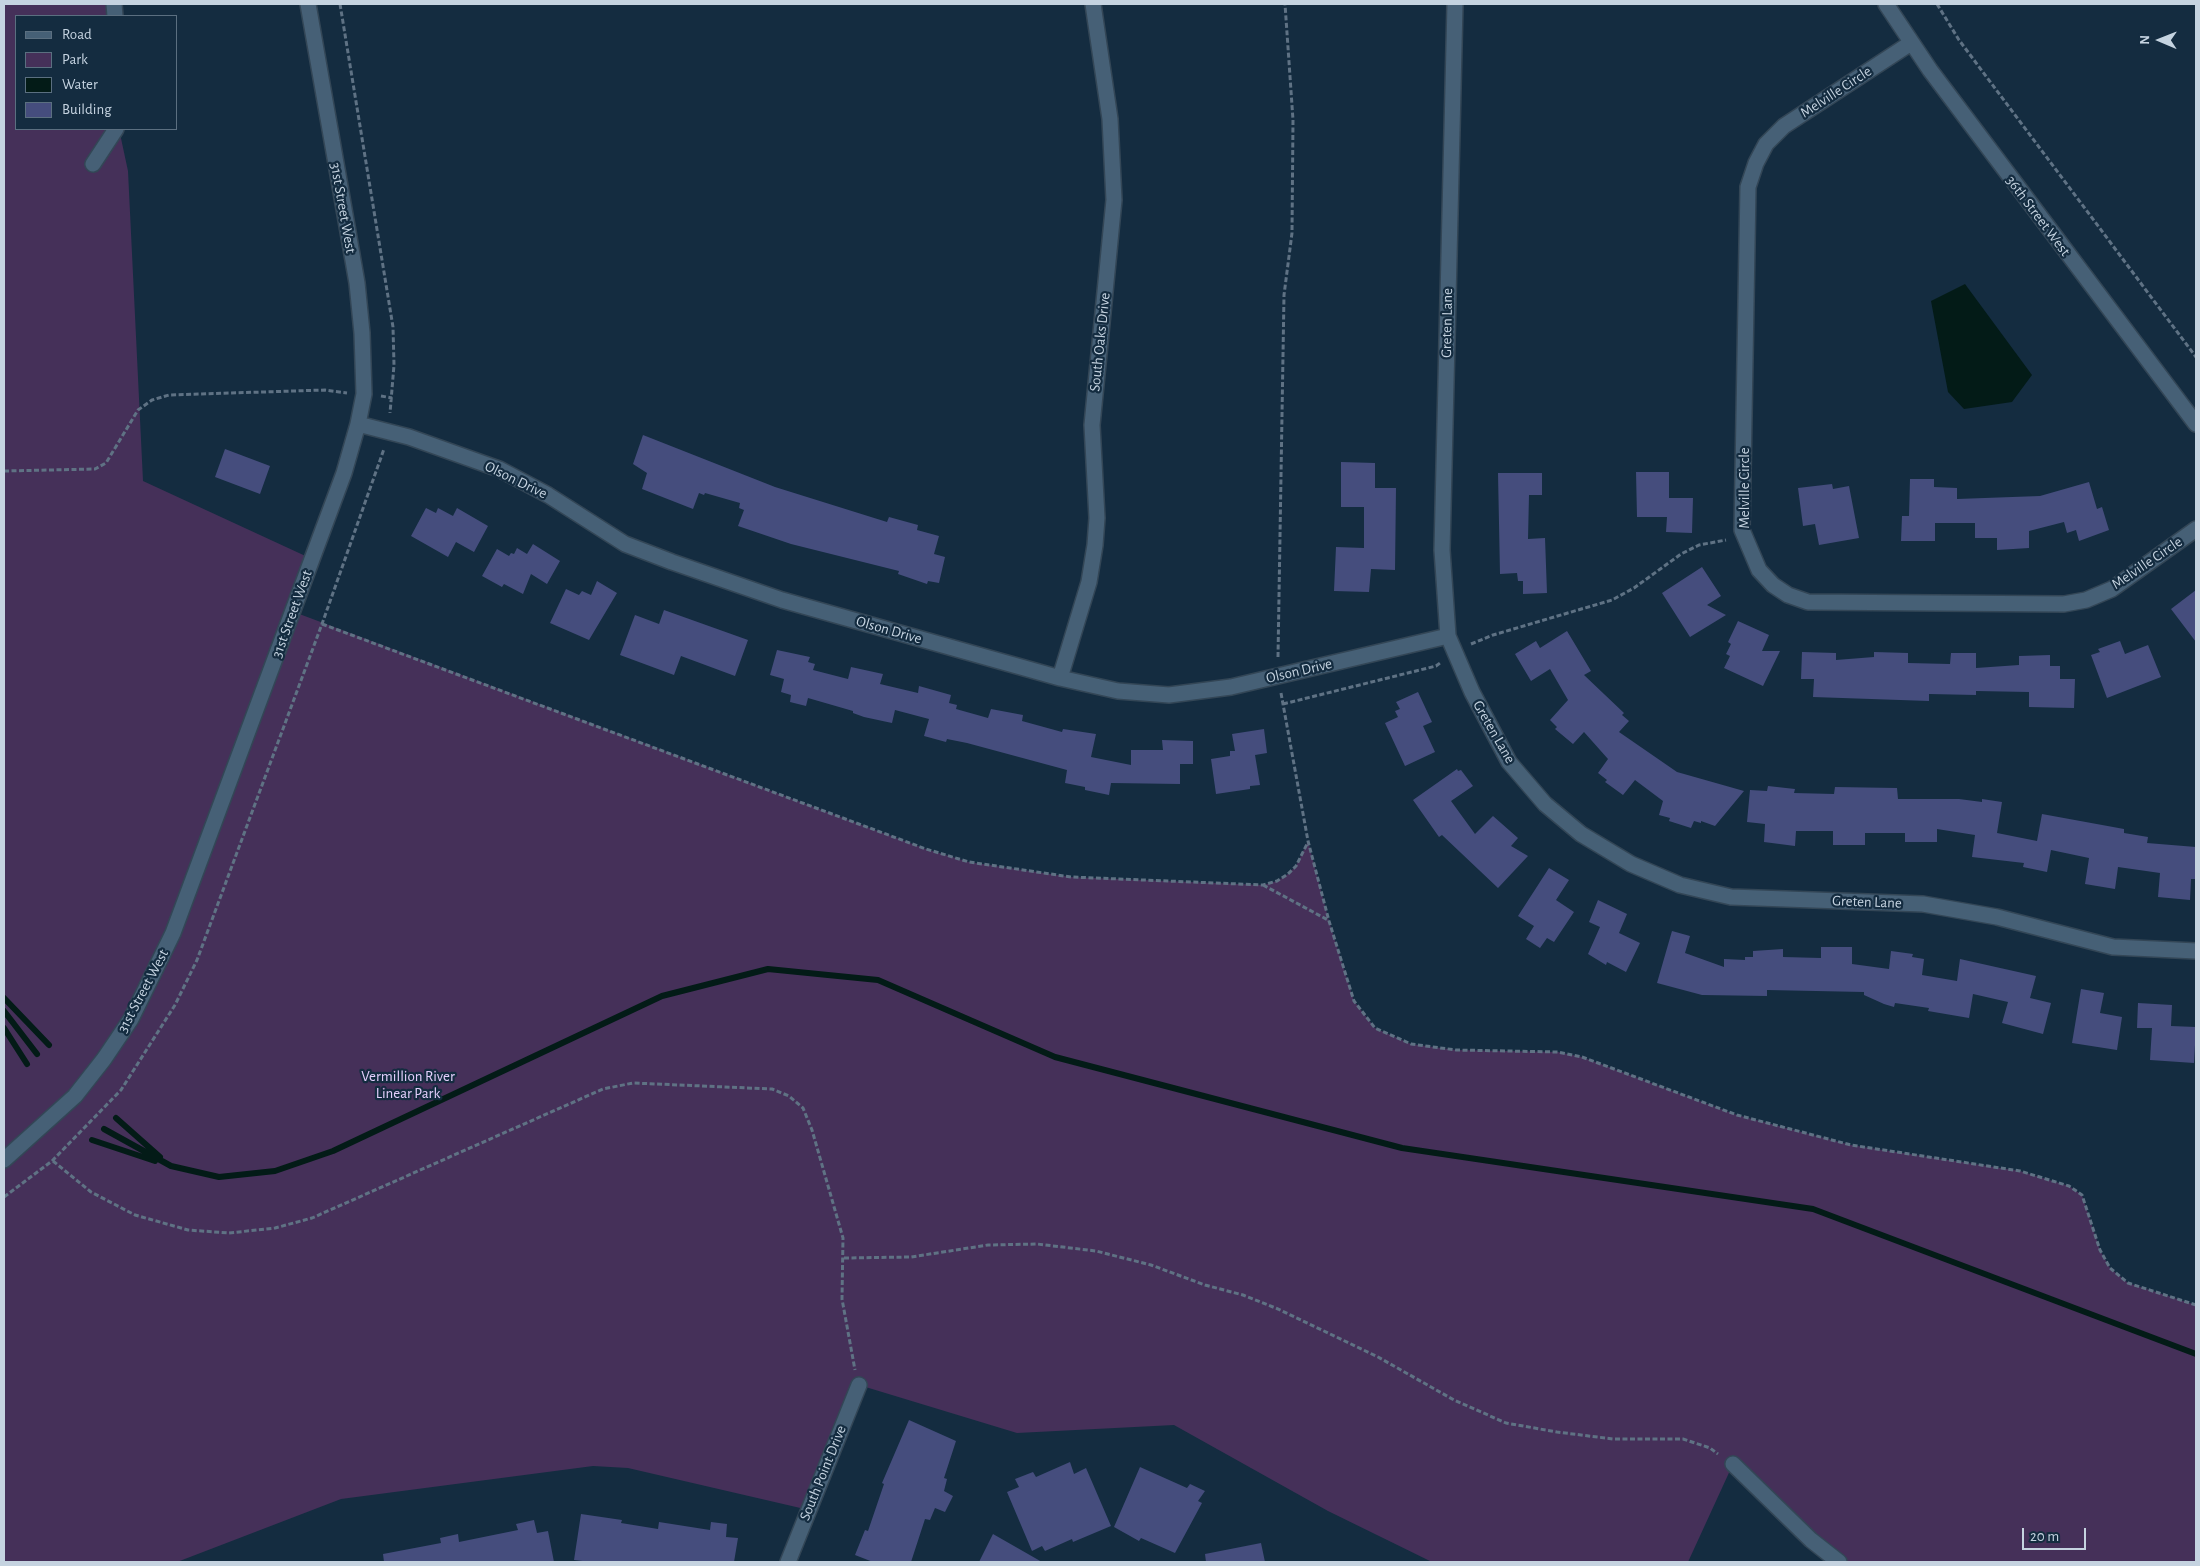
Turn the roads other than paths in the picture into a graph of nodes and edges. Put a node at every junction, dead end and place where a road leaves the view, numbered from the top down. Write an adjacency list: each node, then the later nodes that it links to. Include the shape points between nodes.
1 (308, 4): 8 (street, 31st Street West, via 357,283 364,394)
2 (1093, 4): 12 (street, South Oaks Drive, via 1110,119 1114,200 1092,425 1097,518 1095,545 1089,582)
3 (1455, 4): 11 (street, Greten Lane, via 1442,550)
4 (1886, 4): 5 (street, 36th Street West)
5 (1911, 43): 9 (street, 36th Street West); 10 (street, Melville Circle, via 1784,126 1766,144 1748,187 1742,530 1759,570 1773,586 1808,602 2064,604 2086,600 2112,589)
6 (115, 130): 7 (street)
7 (93, 164)
8 (358, 424): 12 (street, Olson Drive, via 409,437 500,469 625,544 672,562 782,600); 14 (street, 31st Street West, via 344,473 173,933 131,1019 104,1059 75,1096)
9 (2196, 424)
10 (2196, 529)
11 (1448, 636): 12 (street, Olson Drive, via 1231,687 1169,695 1118,691); 13 (street, Greten Lane, via 1472,692 1509,762 1545,804 1581,834 1631,864 1680,885 1732,897 1923,904 1997,917 2113,947)
12 (1060, 678)
13 (2196, 951)
14 (4, 1160)
15 (859, 1385): 17 (street, South Point Drive)
16 (1733, 1464): 18 (street, via 1811,1540)
17 (788, 1562)
18 (1839, 1562)

